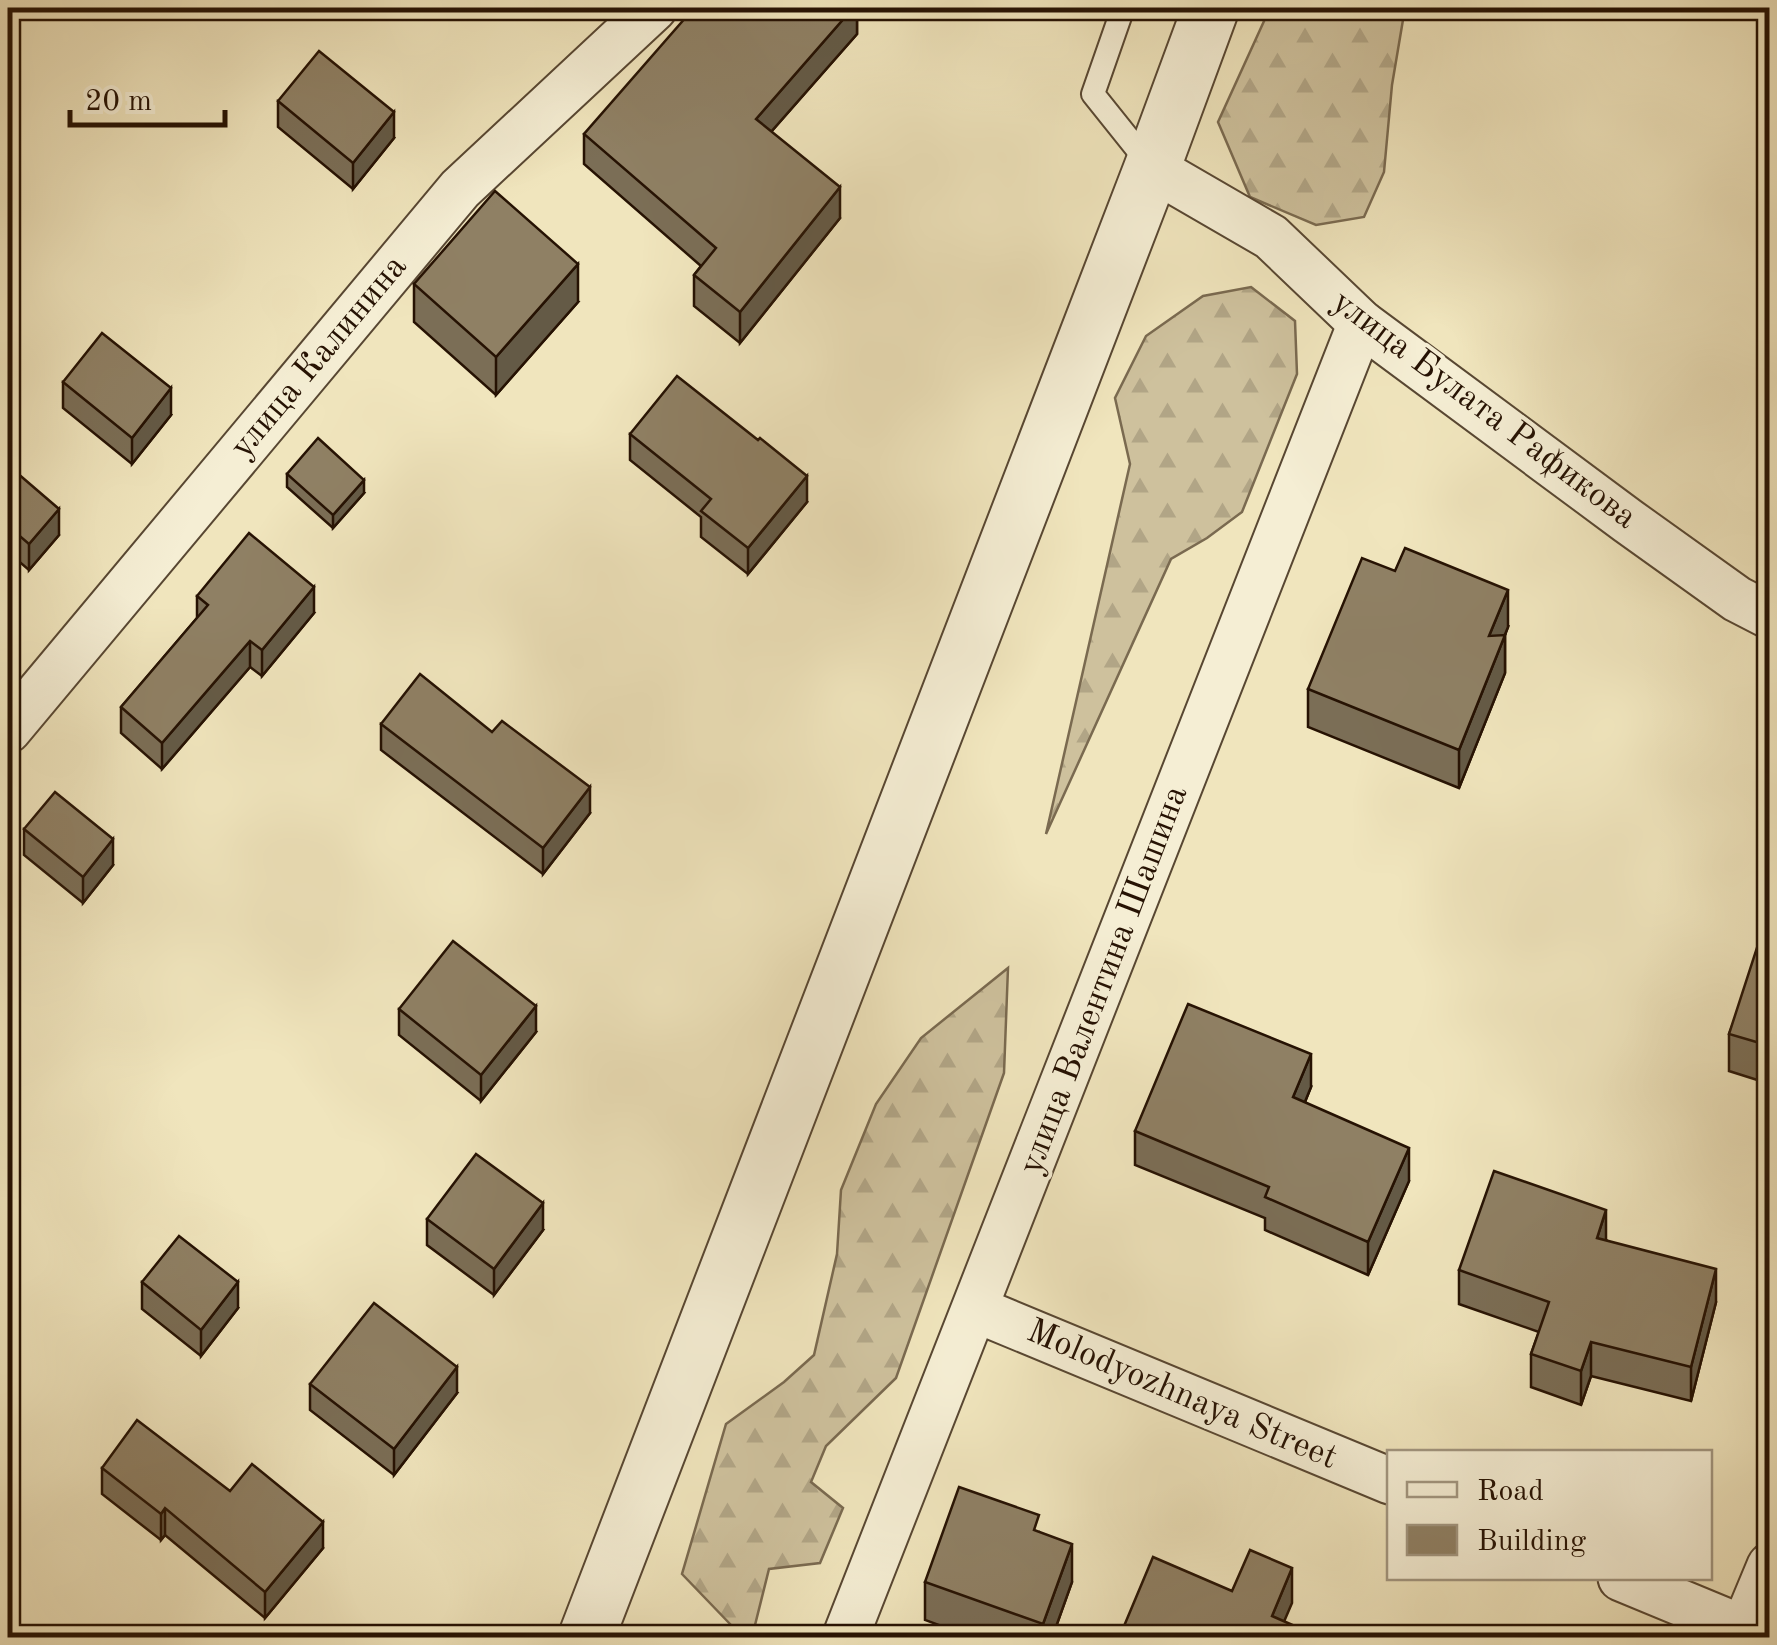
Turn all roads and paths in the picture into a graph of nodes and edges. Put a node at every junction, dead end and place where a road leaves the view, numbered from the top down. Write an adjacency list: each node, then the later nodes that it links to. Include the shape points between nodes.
1 (654, 8): 7 (street, улица Калинина, via 460,189)
2 (1122, 8): 4 (lane, via 1093,94)
3 (1211, 8): 4 (street)
4 (1152, 168): 5 (street, улица Булата Рафикова, via 1271,237); 13 (street)
5 (1361, 323): 6 (street, улица Булата Рафикова, via 1628,521); 8 (street, улица Валентина Шашина)
6 (1770, 616)
7 (8, 730)
8 (975, 1310): 9 (street, Molodyozhnaya Street); 14 (street, улица Валентина Шашина)
9 (1387, 1480)
10 (1770, 1566): 12 (street)
11 (1626, 1580): 12 (street)
12 (1750, 1635)
13 (586, 1638)
14 (845, 1638)

